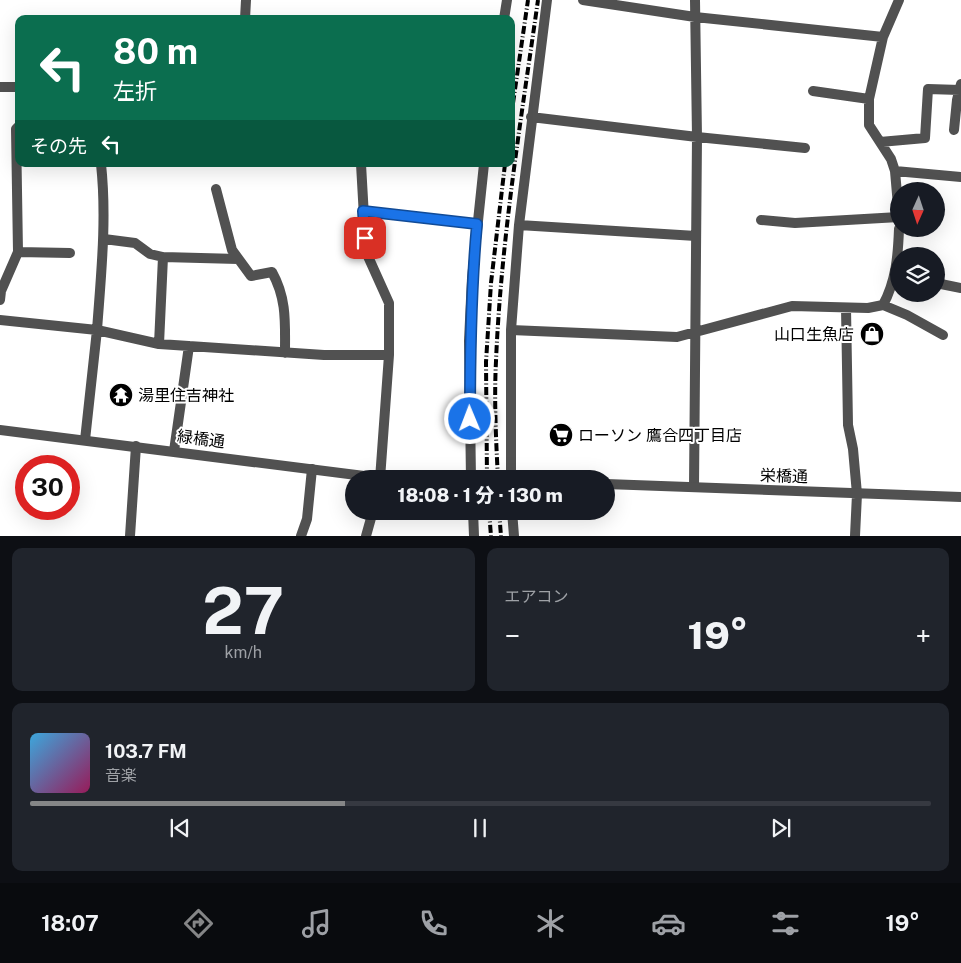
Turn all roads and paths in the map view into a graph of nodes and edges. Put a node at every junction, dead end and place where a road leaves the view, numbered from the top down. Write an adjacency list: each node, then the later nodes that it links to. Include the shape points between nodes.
1 (246, 0): 7 (street)
2 (507, 0): 8 (street)
3 (547, 0): 16 (street)
4 (583, 0): 9 (street)
5 (695, 0): 9 (street)
6 (899, 0): 10 (street)
7 (246, 15)
8 (505, 15)
9 (695, 17): 10 (street); 18 (street)
10 (883, 37): 15 (street)
11 (0, 87): 12 (street)
12 (15, 87)
13 (960, 87): 17 (street); 19 (street, via 928,89 925,138)
14 (814, 91): 15 (street)
15 (869, 99): 19 (street, via 869,125)
16 (531, 117): 18 (street); 33 (street)
17 (954, 130)
18 (697, 137): 20 (street); 34 (street)
19 (880, 142): 25 (street, via 891,159)
20 (805, 148)
21 (17, 167): 36 (street)
22 (101, 167): 35 (street, via 104,187)
23 (361, 167): 29 (street)
24 (484, 167): 32 (street)
25 (894, 171): 26 (street); 27 (street)
26 (961, 176)
27 (895, 182)
28 (216, 189): 39 (street, via 232,250)
29 (363, 211): 32 (street); 54 (street, via 366,252 389,303)
30 (890, 218): 31 (street, via 795,223)
31 (761, 220)
32 (477, 224): 61 (street, via 470,341)
33 (519, 225): 34 (street); 48 (street)
34 (696, 236): 49 (street)
35 (104, 239): 38 (street, via 135,242 150,254); 47 (street)
36 (18, 252): 37 (street); 43 (street)
37 (70, 253)
38 (163, 257): 39 (street); 51 (street)
39 (238, 259): 53 (street, via 251,276 272,272 278,283 284,299)
40 (945, 285): 41 (street)
41 (961, 288)
42 (890, 292): 44 (street)
43 (0, 300)
44 (882, 304): 45 (street); 50 (street)
45 (846, 308): 49 (street, via 792,306); 66 (street, via 848,425)
46 (0, 320): 47 (street)
47 (97, 330): 51 (street); 56 (street)
48 (511, 330): 49 (street, via 677,337); 62 (street)
49 (695, 332): 65 (street)
50 (943, 335)
51 (159, 344): 52 (street)
52 (189, 346): 53 (street); 58 (street)
53 (285, 353): 54 (street)
54 (389, 355): 60 (street)
55 (0, 430): 56 (street, 緑橋通)
56 (85, 440): 57 (street, 緑橋通)
57 (136, 446): 58 (street, 緑橋通); 71 (street)
58 (174, 451): 59 (street, 緑橋通)
59 (312, 469): 63 (street, 緑橋通); 72 (street, via 307,519)
60 (381, 470)
61 (471, 470)
62 (511, 470)
63 (345, 473)
64 (615, 484): 65 (street, 栄橋通)
65 (694, 488): 66 (street, 栄橋通)
66 (857, 494): 67 (street, 栄橋通); 76 (street)
67 (961, 497)
68 (370, 520): 73 (street)
69 (473, 520): 74 (street)
70 (513, 520): 75 (street)
71 (130, 536)
72 (301, 536)
73 (366, 536)
74 (474, 536)
75 (514, 536)
76 (855, 536)

